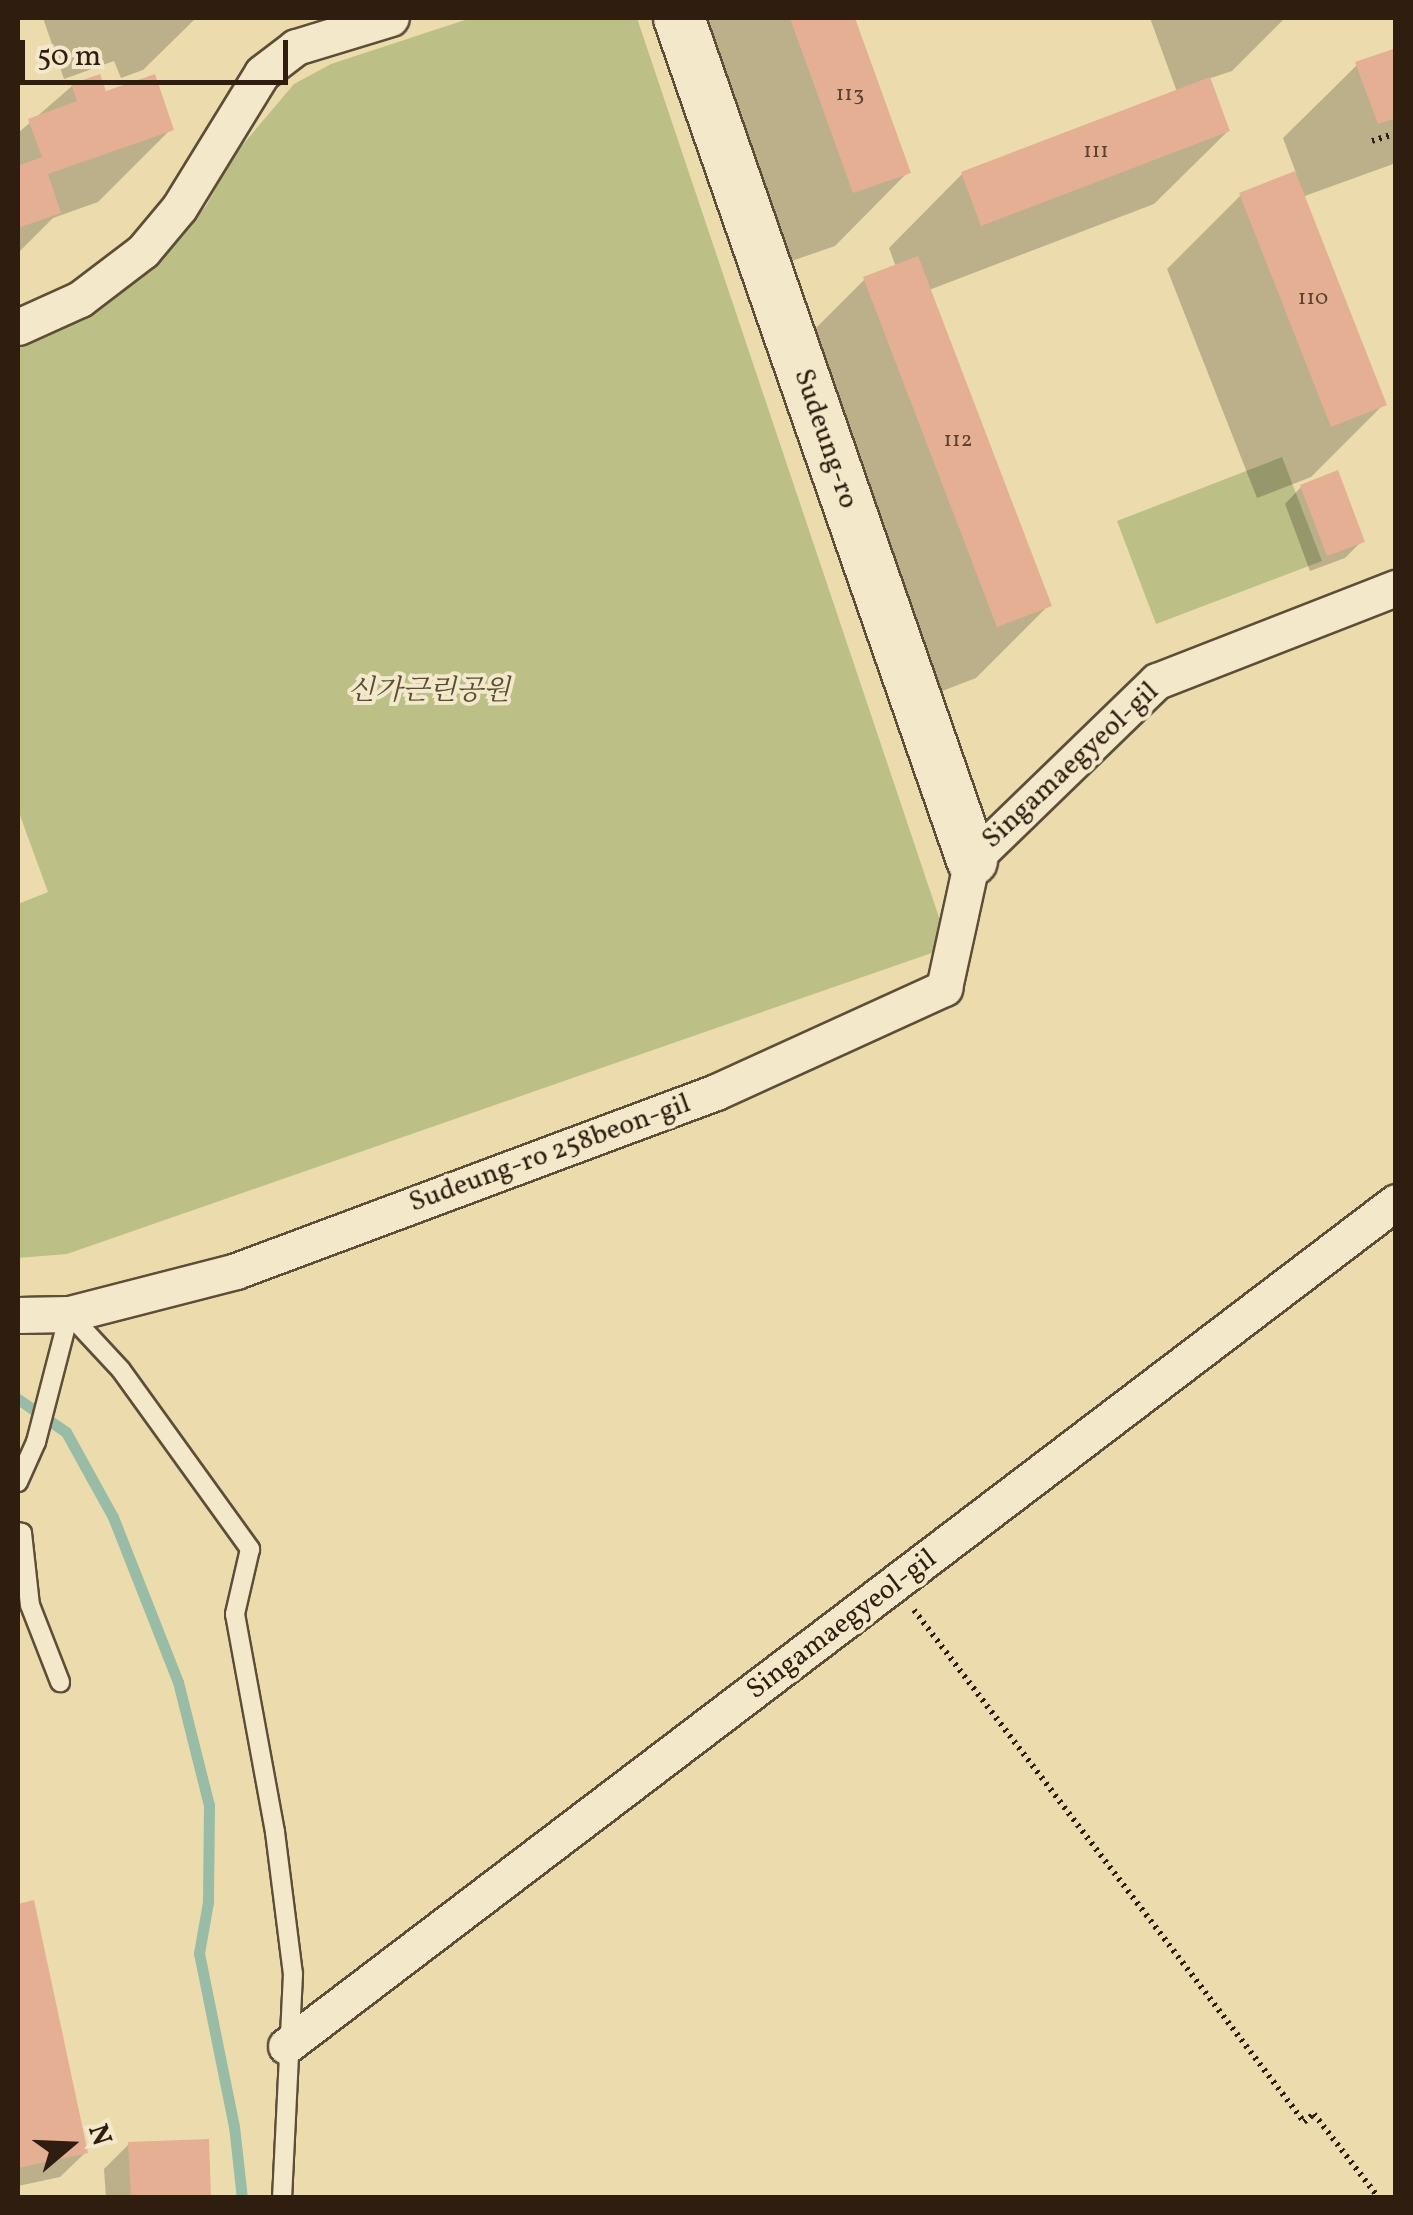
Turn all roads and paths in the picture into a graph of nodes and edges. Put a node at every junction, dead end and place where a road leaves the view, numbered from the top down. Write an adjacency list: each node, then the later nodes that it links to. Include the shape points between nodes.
1 (391, 18): 5 (street, via 296,48 262,73 179,208 143,251 80,299)
2 (680, 18): 7 (street, Sudeung-ro)
3 (1391, 135): 4 (path)
4 (1372, 141)
5 (18, 326)
6 (1396, 588): 7 (street, Singamaegyeol-gil, via 1157,681)
7 (972, 860): 9 (street, Sudeung-ro 258beon-gil, via 944,988 716,1092 236,1270)
8 (1396, 1202): 13 (street, Singamaegyeol-gil)
9 (69, 1314): 10 (street, Sudeung-ro 258beon-gil); 11 (lane, via 36,1442); 15 (lane, via 121,1370 250,1549 235,1614 293,1974)
10 (18, 1316)
11 (18, 1482)
12 (18, 1532): 14 (lane, via 30,1606)
13 (896, 1585): 15 (street, Singamaegyeol-gil); 17 (path, via 1304,2122 1314,2114)
14 (60, 1682)
15 (286, 2046): 16 (lane)
16 (282, 2198)
17 (1379, 2198)

